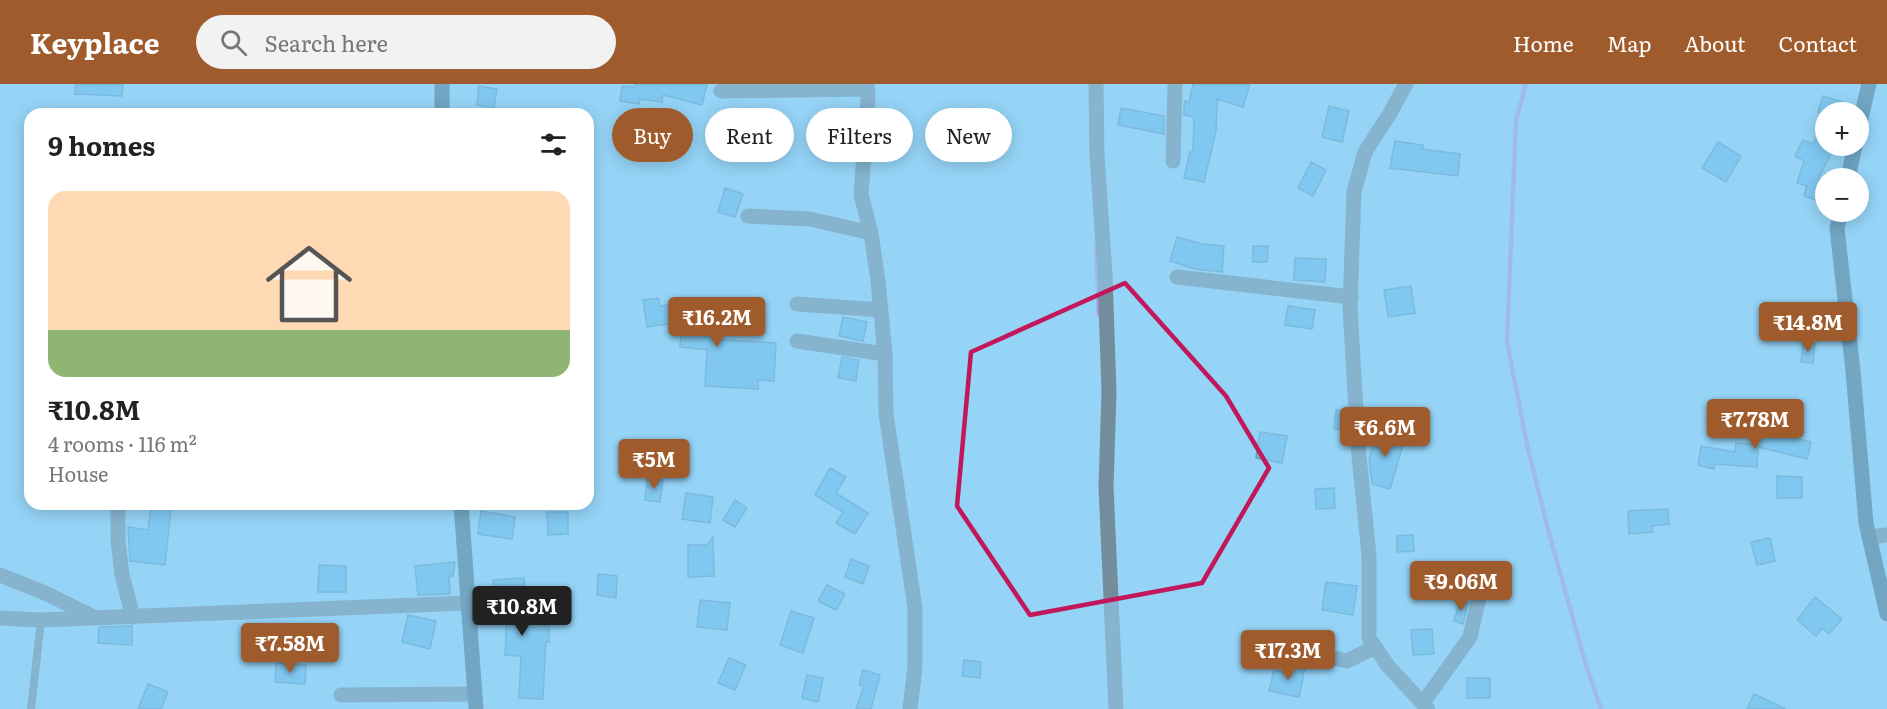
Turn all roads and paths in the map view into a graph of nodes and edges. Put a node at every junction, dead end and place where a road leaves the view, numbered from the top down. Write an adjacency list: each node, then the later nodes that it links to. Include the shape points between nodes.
1 (442, 84): 9 (street)
2 (1096, 84): 39 (street, via 1109,392 1106,487)
3 (1175, 84): 10 (street)
4 (1406, 84): 15 (street, via 1365,152 1354,192)
5 (1869, 84): 8 (street)
6 (867, 87): 7 (street); 13 (street, via 861,195)
7 (721, 91)
8 (1865, 102)
9 (442, 108)
10 (1173, 161)
11 (748, 216): 13 (street, via 810,219)
12 (1838, 222): 23 (street)
13 (871, 233): 17 (street)
14 (1177, 277): 15 (street)
15 (1351, 297): 32 (street, via 1358,446 1369,555 1369,638)
16 (797, 304): 17 (street)
17 (881, 310): 19 (street)
18 (797, 341): 19 (street)
19 (885, 354): 38 (street, via 886,414 915,608)
20 (118, 510): 28 (street, via 122,575)
21 (461, 510): 26 (street)
22 (1887, 535): 23 (street)
23 (1869, 537): 27 (street)
24 (0, 575): 30 (street)
25 (1481, 589): 36 (street, via 1470,637)
26 (467, 603): 28 (street); 35 (street)
27 (1887, 614)
28 (133, 616): 30 (street)
29 (0, 618): 31 (street)
30 (95, 618): 31 (street)
31 (41, 620): 37 (lane)
32 (1375, 647): 33 (street, via 1347,660); 36 (street)
33 (1326, 656)
34 (341, 694): 35 (street)
35 (475, 702)
36 (1425, 706)
37 (31, 709)
38 (910, 709)
39 (1116, 709)

